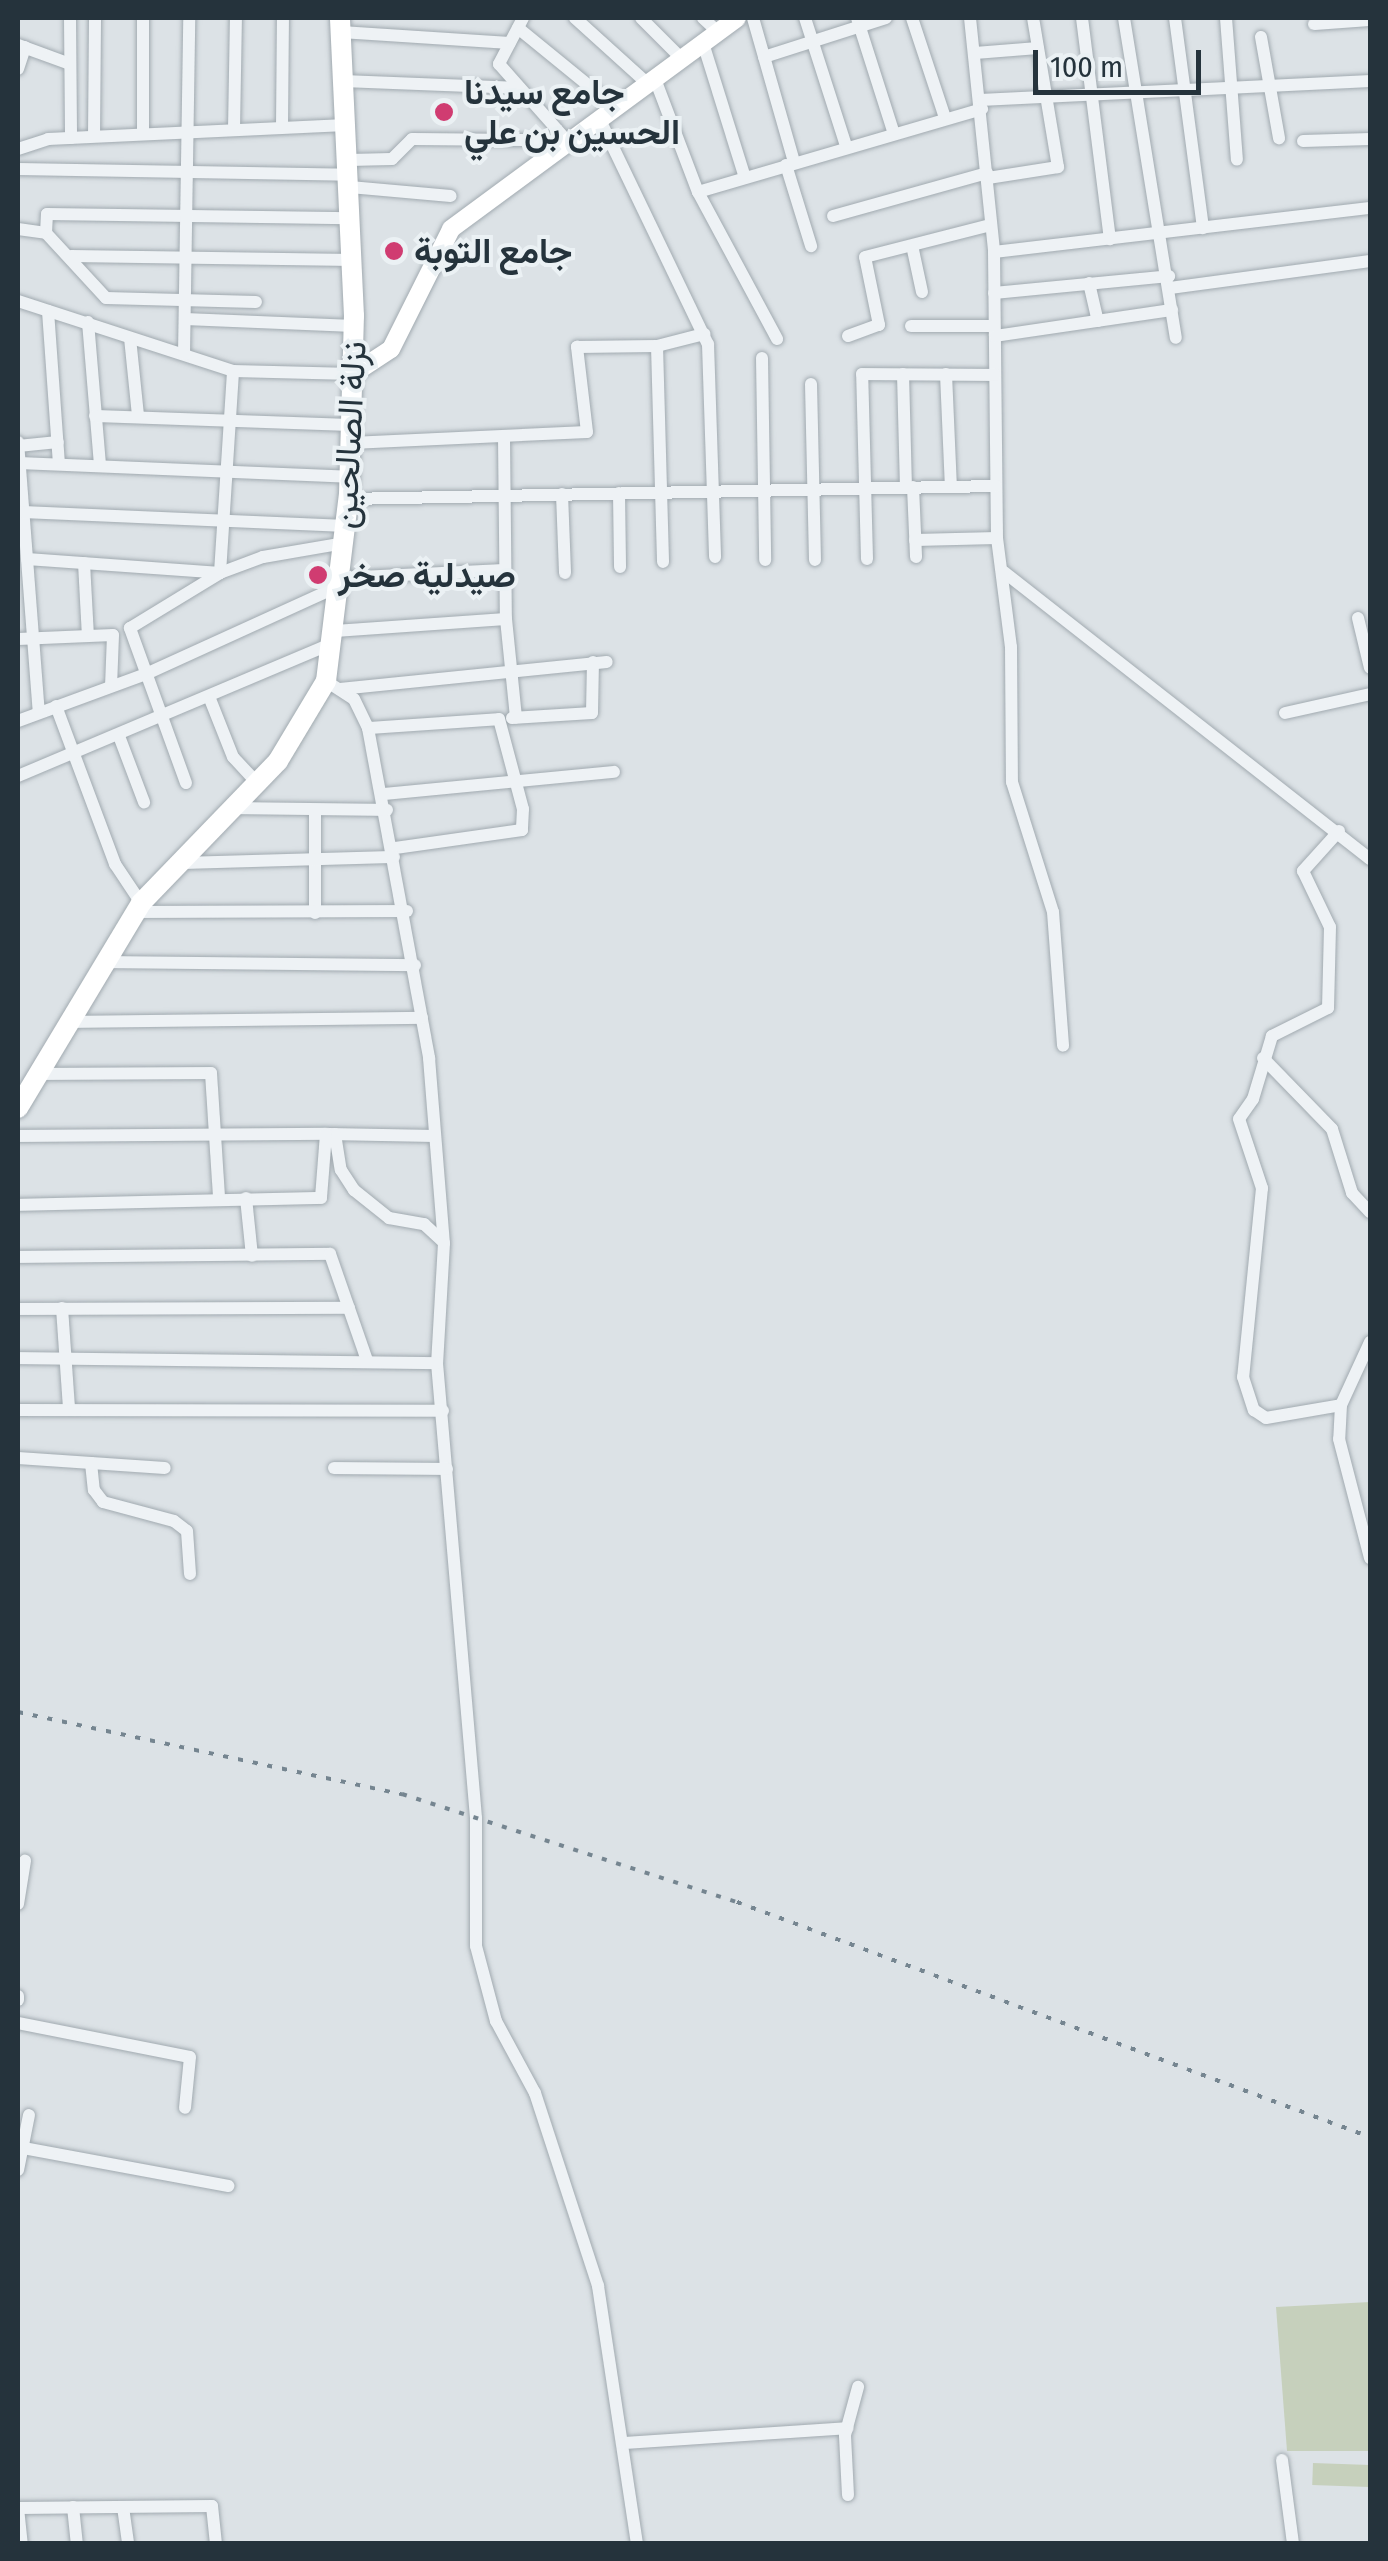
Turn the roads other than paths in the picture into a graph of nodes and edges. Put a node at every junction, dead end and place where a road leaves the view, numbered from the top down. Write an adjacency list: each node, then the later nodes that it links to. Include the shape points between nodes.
1 (70, 18): 35 (street)
2 (95, 18): 57 (street)
3 (143, 18): 56 (street)
4 (189, 18): 54 (street)
5 (236, 18): 53 (street)
6 (283, 18): 52 (street)
7 (575, 18): 39 (street)
8 (641, 18): 34 (street)
9 (702, 18): 26 (street)
10 (737, 18): 26 (street)
11 (753, 18): 33 (street)
12 (805, 18): 28 (street)
13 (886, 18): 22 (street)
14 (912, 18): 49 (street)
15 (970, 18): 32 (street)
16 (1033, 18): 31 (street)
17 (1082, 18): 45 (street)
18 (1124, 18): 44 (street)
19 (1175, 18): 43 (street)
20 (1226, 18): 42 (street)
21 (1370, 20): 24 (street)
22 (858, 22): 28 (street); 55 (street)
23 (521, 23): 29 (street); 48 (street)
24 (1314, 24)
25 (340, 25): 29 (street); 37 (main road, نزلة الصالحين)
26 (710, 38): 34 (street); 71 (street)
27 (1261, 38): 40 (street)
28 (813, 42): 33 (street); 63 (street)
29 (510, 43): 41 (street, via 499,64)
30 (21, 46): 35 (street); 36 (street)
31 (1038, 48): 32 (street); 46 (street)
32 (975, 53): 47 (street)
33 (764, 57): 66 (street)
34 (682, 59): 39 (street)
35 (70, 64): 58 (street)
36 (18, 69)
37 (344, 81): 41 (street); 51 (main road, نزلة الصالحين)
38 (1370, 81): 40 (street)
39 (652, 82): 48 (street); 72 (street)
40 (1270, 86): 42 (street); 59 (street)
41 (520, 88): 62 (street)
42 (1230, 88): 43 (street); 65 (street)
43 (1182, 90): 44 (street); 79 (street)
44 (1137, 92): 45 (street); 82 (street)
45 (1092, 94): 46 (street); 83 (street)
46 (1047, 96): 47 (street); 70 (street, via 1058,167)
47 (981, 104): 49 (street); 70 (street)
48 (616, 108): 50 (street)
49 (944, 115): 55 (street)
50 (600, 120): 62 (street); 106 (street)
51 (346, 124): 52 (street); 69 (main road, نزلة الصالحين)
52 (282, 127): 53 (street)
53 (234, 129): 54 (street)
54 (188, 131): 56 (street); 68 (street)
55 (893, 131): 63 (street)
56 (143, 134): 57 (street)
57 (94, 136): 58 (street)
58 (70, 138): 64 (street)
59 (1279, 138)
60 (1370, 139): 61 (street)
61 (1303, 141)
62 (566, 145): 69 (street, via 412,138 392,159); 115 (street, via 452,229 391,349)
63 (846, 146): 66 (street)
64 (18, 149)
65 (1236, 160)
66 (790, 164): 71 (street); 84 (street)
67 (18, 169): 68 (street)
68 (187, 174): 69 (street); 75 (street)
69 (349, 174): 73 (street); 77 (main road, نزلة الصالحين)
70 (987, 176): 76 (street); 78 (street)
71 (745, 178): 72 (street)
72 (698, 192): 110 (street)
73 (450, 196)
74 (1370, 208): 79 (street)
75 (186, 214): 77 (street); 81 (street, via 47,214); 88 (street)
76 (833, 216)
77 (351, 218): 89 (main road, نزلة الصالحين)
78 (992, 225): 85 (street); 86 (street)
79 (1203, 228): 82 (street)
80 (18, 229): 81 (street)
81 (46, 233): 87 (street)
82 (1160, 233): 83 (street); 91 (street)
83 (1110, 239): 86 (street)
84 (811, 246)
85 (913, 250): 93 (street); 107 (street, via 865,258 879,325)
86 (994, 252): 94 (street)
87 (71, 256): 88 (street); 95 (street, via 106,298)
88 (186, 257): 89 (street); 95 (street)
89 (353, 260): 103 (main road, نزلة الصالحين)
90 (1370, 262): 91 (street)
91 (1169, 282): 92 (street); 99 (street)
92 (1088, 283): 94 (street); 101 (street)
93 (922, 292)
94 (994, 293): 105 (street)
95 (185, 299): 97 (street); 100 (street)
96 (18, 301): 98 (street)
97 (256, 302)
98 (48, 310): 102 (street); 125 (street)
99 (1172, 310): 101 (street); 109 (street)
100 (185, 319): 103 (street); 112 (street)
101 (1098, 321): 105 (street)
102 (88, 322): 108 (street); 120 (street)
103 (354, 326): 115 (main road, نزلة الصالحين)
104 (911, 326): 105 (street)
105 (995, 331): 118 (street)
106 (704, 334): 111 (street); 138 (street)
107 (848, 336)
108 (130, 338): 112 (street); 121 (street)
109 (1176, 338)
110 (776, 339)
111 (657, 346): 124 (street, via 578,348 587,432); 139 (street)
112 (184, 354): 114 (street)
113 (762, 358): 137 (street)
114 (233, 370): 115 (street); 122 (street)
115 (353, 374): 123 (main road, نزلة الصالحين)
116 (903, 374): 117 (street); 133 (street); 135 (street, via 862,374)
117 (946, 374): 118 (street); 131 (street)
118 (995, 375): 132 (street)
119 (812, 384): 136 (street)
120 (95, 416): 121 (street); 129 (street)
121 (138, 416): 122 (street)
122 (230, 421): 123 (street); 130 (street)
123 (351, 434): 124 (street); 134 (main road, نزلة الصالحين)
124 (504, 438): 142 (street)
125 (58, 442): 126 (street); 128 (street)
126 (18, 445): 127 (street)
127 (19, 463): 128 (street); 143 (street)
128 (60, 464): 129 (street)
129 (100, 465): 130 (street)
130 (227, 470): 134 (street); 144 (street)
131 (951, 486): 132 (street); 133 (street)
132 (996, 486): 146 (street)
133 (909, 487): 135 (street); 147 (street)
134 (349, 488): 142 (street); 145 (main road, نزلة الصالحين)
135 (865, 488): 136 (street); 153 (street)
136 (814, 489): 137 (street); 152 (street)
137 (765, 490): 138 (street); 151 (street)
138 (713, 491): 139 (street); 148 (street)
139 (663, 492): 140 (street); 154 (street)
140 (620, 493): 141 (street); 156 (street)
141 (562, 494): 142 (street); 160 (street)
142 (502, 496): 157 (street)
143 (23, 512): 144 (street); 150 (street)
144 (224, 522): 145 (street); 159 (street)
145 (345, 534): 159 (street); 161 (main road, نزلة الصالحين)
146 (997, 538): 147 (street); 158 (street)
147 (916, 540): 149 (street)
148 (715, 556)
149 (916, 557)
150 (27, 558): 155 (street); 166 (street)
151 (765, 560)
152 (815, 560)
153 (866, 560)
154 (663, 562)
155 (84, 563): 159 (street); 164 (street)
156 (620, 567)
157 (504, 570): 161 (street); 163 (street)
158 (1004, 572): 195 (street); 207 (street, via 1012,782 1053,912)
159 (220, 573): 170 (street, via 130,628)
160 (564, 573)
161 (340, 582): 165 (main road, نزلة الصالحين); 170 (street)
162 (1358, 618): 169 (street)
163 (506, 619): 165 (street); 168 (street)
164 (88, 636): 166 (street); 172 (street, via 113,635)
165 (334, 637): 171 (main road, نزلة الصالحين); 174 (street)
166 (34, 638): 167 (street); 176 (street)
167 (18, 640)
168 (510, 668): 171 (street); 178 (street); 178 (street, via 600,662 592,712)
169 (1370, 668)
170 (146, 674): 172 (street); 180 (street)
171 (333, 685): 182 (street, via 354,699); 189 (main road, نزلة الصالحين)
172 (112, 686): 175 (street)
173 (1370, 694): 177 (street)
174 (210, 699): 180 (street); 189 (street, via 233,757)
175 (56, 706): 176 (street); 184 (street)
176 (40, 712): 181 (street)
177 (1285, 713)
178 (516, 717): 179 (street)
179 (499, 719): 182 (street); 187 (street)
180 (163, 720): 183 (street); 188 (street)
181 (18, 721)
182 (368, 728): 190 (street)
183 (119, 736): 184 (street); 191 (street)
184 (75, 754): 186 (street); 200 (street)
185 (614, 772): 187 (street)
186 (18, 776)
187 (515, 780): 190 (street); 196 (street, via 522,830)
188 (186, 783)
189 (257, 783): 192 (main road, نزلة الصالحين)
190 (384, 794): 193 (street)
191 (144, 802)
192 (234, 808): 194 (street); 199 (main road, نزلة الصالحين)
193 (387, 810): 194 (street); 196 (street)
194 (314, 812): 198 (street)
195 (1339, 831): 197 (street); 208 (street, via 1303,871 1330,927 1328,1008 1272,1036)
196 (394, 852): 198 (street); 201 (street)
197 (1370, 858)
198 (314, 860): 199 (street); 202 (street)
199 (178, 863): 200 (main road, نزلة الصالحين)
200 (139, 908): 202 (street); 203 (main road, نزلة الصالحين)
201 (406, 911): 202 (street); 204 (street)
202 (315, 912)
203 (106, 962): 204 (street); 206 (main road, نزلة الصالحين)
204 (414, 965): 205 (street)
205 (422, 1018): 206 (street); 213 (street)
206 (70, 1022): 209 (main road, نزلة الصالحين)
207 (1063, 1046)
208 (1263, 1058): 218 (street, via 1332,1129 1352,1194); 230 (street, via 1253,1098 1239,1119 1262,1188 1243,1377 1254,1410 1266,1418)
209 (38, 1074): 210 (main road, نزلة الصالحين); 214 (street, via 206,1071 213,1076)
210 (18, 1108)
211 (331, 1134): 213 (street); 214 (street); 216 (street, via 325,1196); 219 (street, via 354,1190 389,1218 424,1224)
212 (18, 1136): 214 (street)
213 (436, 1136): 219 (street)
214 (216, 1137): 215 (street)
215 (219, 1198): 216 (street); 217 (street)
216 (246, 1198): 220 (street)
217 (18, 1205)
218 (1370, 1212)
219 (444, 1242): 229 (street)
220 (252, 1256): 221 (street); 223 (street, via 330,1254)
221 (18, 1258)
222 (62, 1308): 223 (street); 224 (street); 227 (street)
223 (350, 1308): 228 (street)
224 (18, 1309)
225 (1370, 1342): 230 (street)
226 (18, 1358): 227 (street)
227 (66, 1358): 228 (street); 231 (street)
228 (368, 1360): 229 (street)
229 (437, 1363): 233 (street)
230 (1341, 1405): 239 (street, via 1339,1439)
231 (69, 1408): 232 (street); 233 (street)
232 (18, 1410)
233 (443, 1410): 238 (street)
234 (18, 1458): 235 (street)
235 (91, 1462): 236 (street); 240 (street, via 94,1490 103,1502 187,1531)
236 (165, 1468)
237 (334, 1468): 238 (street)
238 (447, 1468): 251 (street, via 476,1818 476,1946 496,2021 535,2093 574,2200 598,2286)
239 (1370, 1558)
240 (190, 1574)
241 (24, 1861): 242 (street)
242 (18, 1904)
243 (18, 2023): 244 (street, via 190,2057)
244 (185, 2108)
245 (29, 2115): 246 (street)
246 (21, 2148): 247 (street); 248 (street)
247 (18, 2170)
248 (228, 2186)
249 (858, 2387): 250 (street)
250 (847, 2428): 251 (street); 253 (street)
251 (623, 2443): 261 (street)
252 (1282, 2460): 262 (street)
253 (848, 2496)
254 (73, 2507): 255 (street); 256 (street); 258 (street)
255 (123, 2507): 259 (street); 260 (street, via 212,2506)
256 (18, 2508): 257 (street)
257 (22, 2544)
258 (78, 2544)
259 (128, 2544)
260 (216, 2544)
261 (636, 2544)
262 (1293, 2544)

